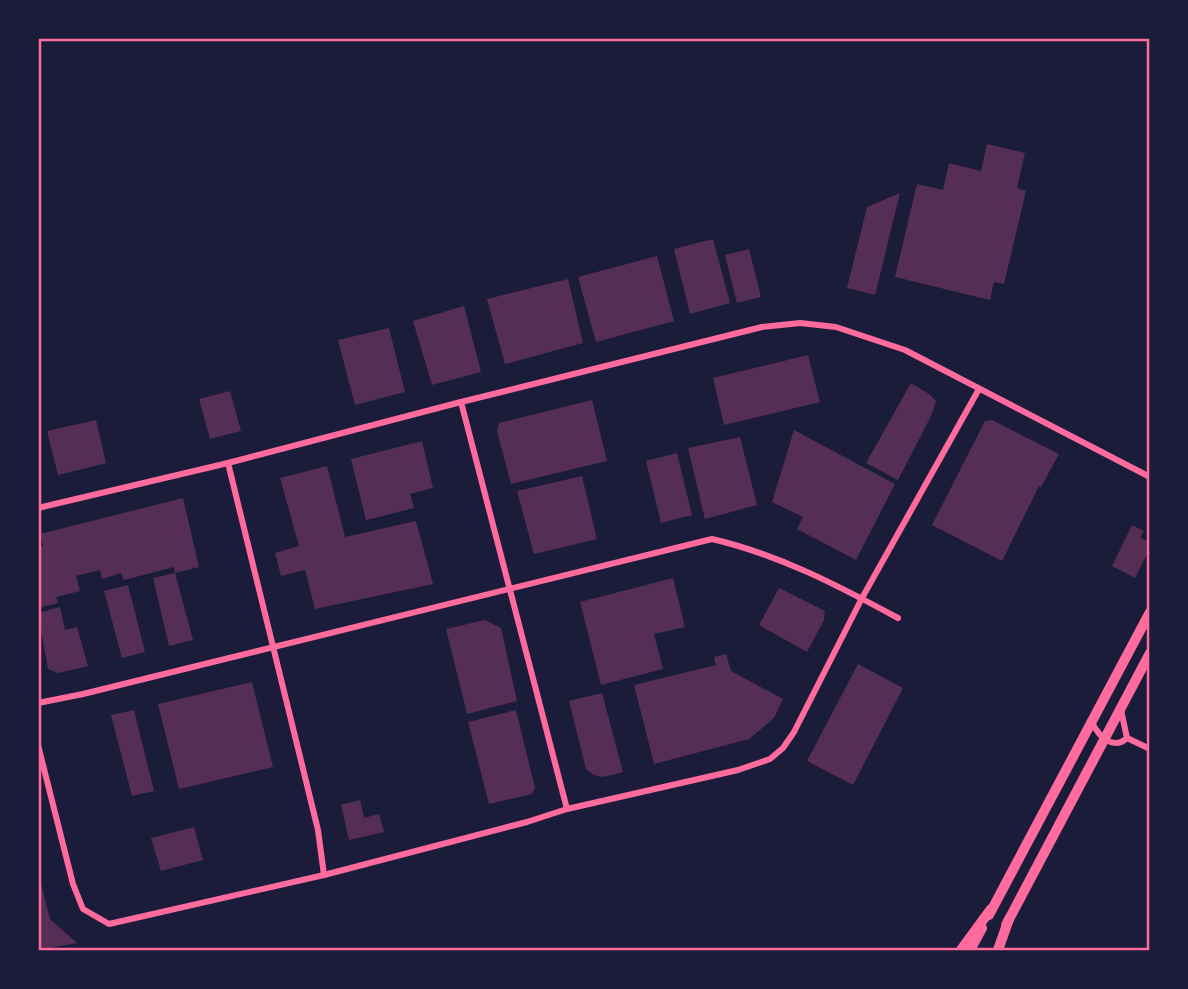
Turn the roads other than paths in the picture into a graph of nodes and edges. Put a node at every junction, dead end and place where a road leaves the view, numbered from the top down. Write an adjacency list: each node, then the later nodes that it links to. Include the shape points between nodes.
1 (979, 389): 2 (street, via 936,364 871,337 800,323 762,327); 4 (street); 7 (street)
2 (461, 402): 3 (street); 6 (street)
3 (228, 463): 5 (street); 10 (street)
4 (1150, 477)
5 (38, 508)
6 (510, 589): 7 (street, via 712,539 779,558); 10 (street); 19 (street)
7 (862, 598): 9 (street); 19 (street, via 794,732 770,759 711,777)
8 (1150, 612): 14 (highway)
9 (898, 618)
10 (274, 646): 12 (street); 20 (street, via 318,830)
11 (1150, 653): 13 (highway)
12 (38, 703)
13 (1121, 708): 15 (street); 16 (highway)
14 (1092, 723): 16 (street); 21 (highway)
15 (1127, 738): 16 (street, via 1116,744); 18 (street)
16 (1105, 739): 22 (highway)
17 (38, 745): 20 (street, via 73,884 83,909 109,924)
18 (1150, 749)
19 (567, 808): 20 (street)
20 (324, 875)
21 (991, 909): 23 (highway); 24 (highway)
22 (1009, 919): 25 (highway); 26 (highway)
23 (961, 950)
24 (970, 950)
25 (993, 950)
26 (998, 950)

